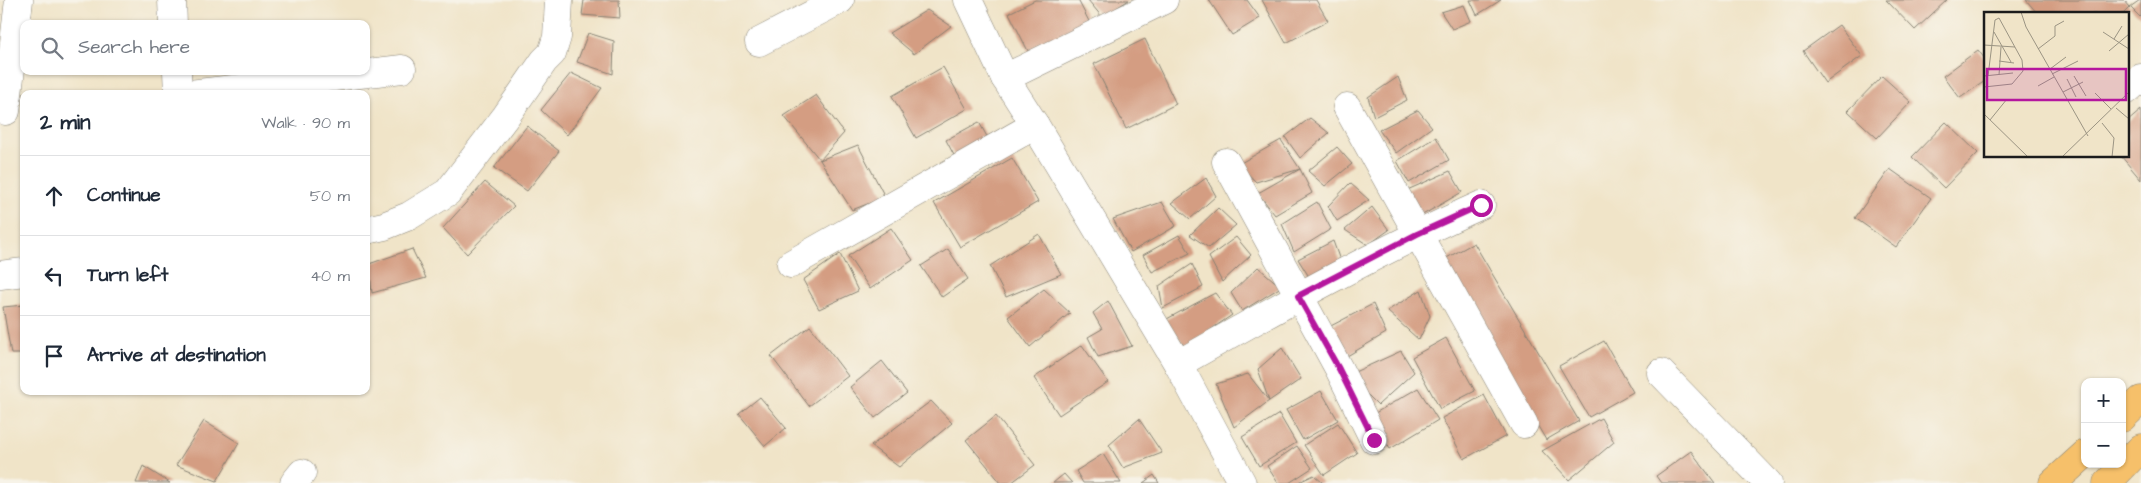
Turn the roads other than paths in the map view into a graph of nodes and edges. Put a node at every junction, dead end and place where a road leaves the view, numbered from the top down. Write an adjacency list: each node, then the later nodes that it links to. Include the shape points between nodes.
1 (19, 0): 19 (street)
2 (172, 0): 7 (street)
3 (559, 0): 23 (street, via 552,53 448,192 409,216)
4 (840, 0): 8 (street)
5 (968, 0): 13 (street)
6 (1164, 0): 13 (street)
7 (173, 20)
8 (759, 42)
9 (370, 63): 10 (street, via 402,69)
10 (370, 73)
11 (177, 75): 16 (street)
12 (351, 75): 17 (street)
13 (1005, 78): 20 (street)
14 (2141, 78): 15 (street)
15 (2128, 89)
16 (178, 90)
17 (224, 90)
18 (1347, 107): 24 (street)
19 (10, 111)
20 (1035, 125): 25 (street); 29 (street)
21 (1226, 162): 28 (street)
22 (1481, 205): 24 (street)
23 (370, 229)
24 (1417, 234): 28 (street); 33 (street)
25 (791, 264)
26 (20, 272): 27 (street)
27 (0, 275)
28 (1298, 296): 29 (street); 34 (street)
29 (1178, 364): 37 (street)
30 (1661, 373): 38 (street)
31 (2141, 400): 32 (main road)
32 (2126, 414)
33 (1524, 424)
34 (1374, 440)
35 (2141, 448): 40 (main road)
36 (2081, 458): 39 (main road)
37 (1242, 483)
38 (1768, 483)
39 (2053, 483)
40 (2106, 483)

